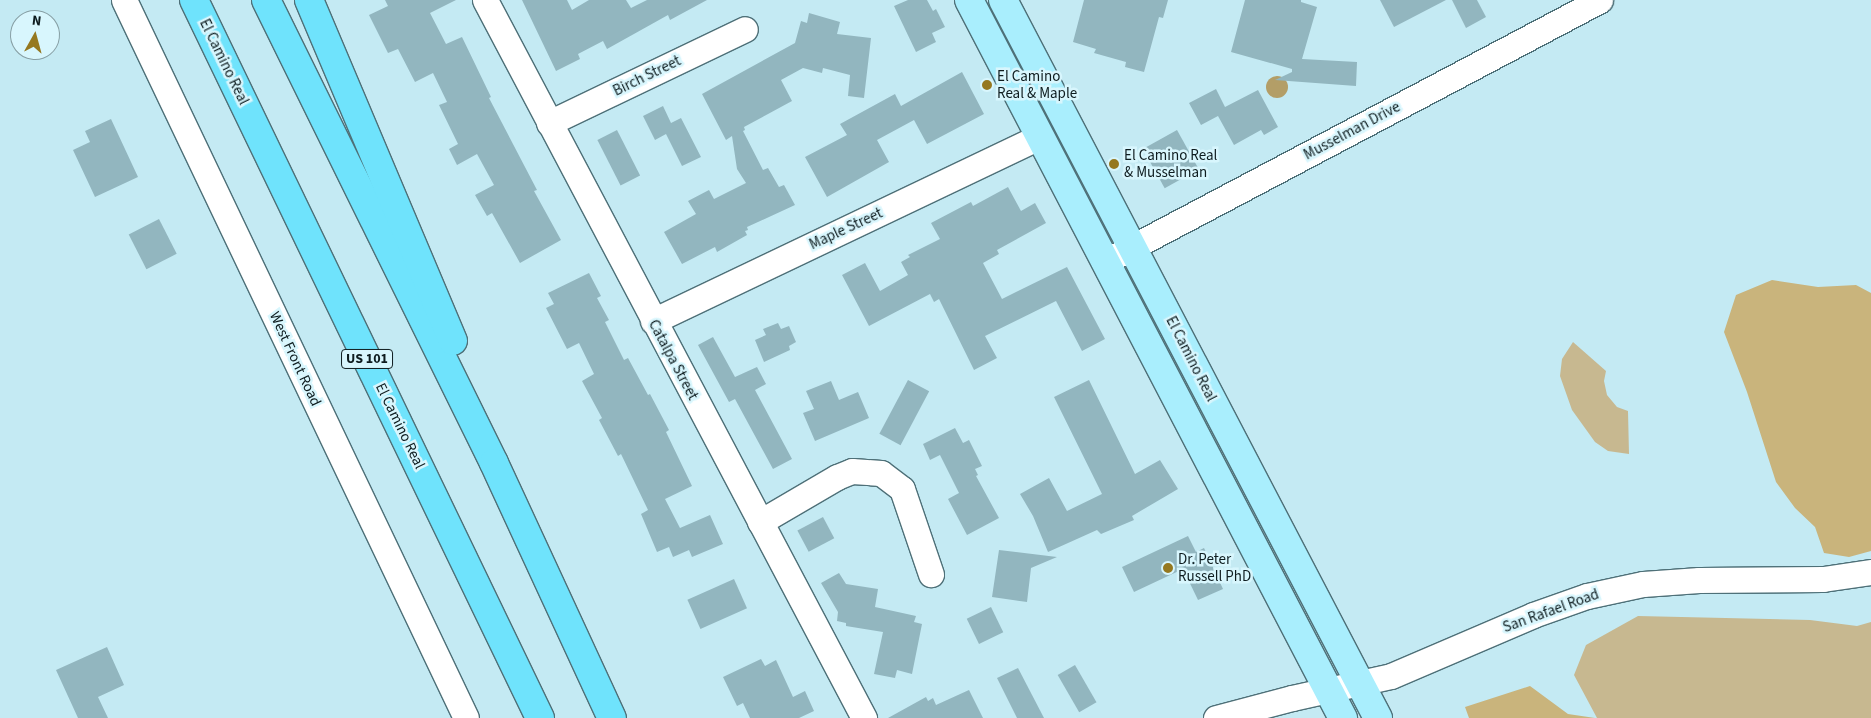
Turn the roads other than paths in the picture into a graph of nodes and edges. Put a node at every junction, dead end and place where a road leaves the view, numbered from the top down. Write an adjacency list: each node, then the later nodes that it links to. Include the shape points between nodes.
1 (124, 0): 21 (street, West Front Road)
2 (194, 0): 22 (highway, El Camino Real / US 101)
3 (266, 0): 15 (highway)
4 (309, 0): 15 (highway, via 465,370)
5 (485, 0): 10 (street, Catalpa Street)
6 (969, 0): 11 (main road, El Camino Real)
7 (1003, 0): 12 (main road, El Camino Real)
8 (1600, 0): 12 (street, Musselman Drive)
9 (745, 29): 10 (street, Birch Street)
10 (549, 123): 14 (street, Catalpa Street)
11 (1039, 137): 13 (main road, El Camino Real); 14 (street, Maple Street)
12 (1133, 247): 13 (street, Musselman Drive); 19 (main road, El Camino Real)
13 (1104, 262): 20 (main road, El Camino Real)
14 (653, 321): 16 (street, Catalpa Street)
15 (494, 463): 23 (highway)
16 (760, 522): 18 (street, via 837,477 852,472 881,473 902,489); 24 (street, Catalpa Street)
17 (1871, 572): 19 (street, San Rafael Road, via 1823,580 1700,580 1642,584 1586,596 1392,676)
18 (931, 574)
19 (1360, 684): 20 (street, San Rafael Road); 27 (main road, El Camino Real)
20 (1329, 691): 25 (street, San Rafael Road); 26 (main road, El Camino Real)
21 (466, 718)
22 (540, 718)
23 (612, 718)
24 (864, 718)
25 (1216, 718)
26 (1343, 718)
27 (1378, 718)

